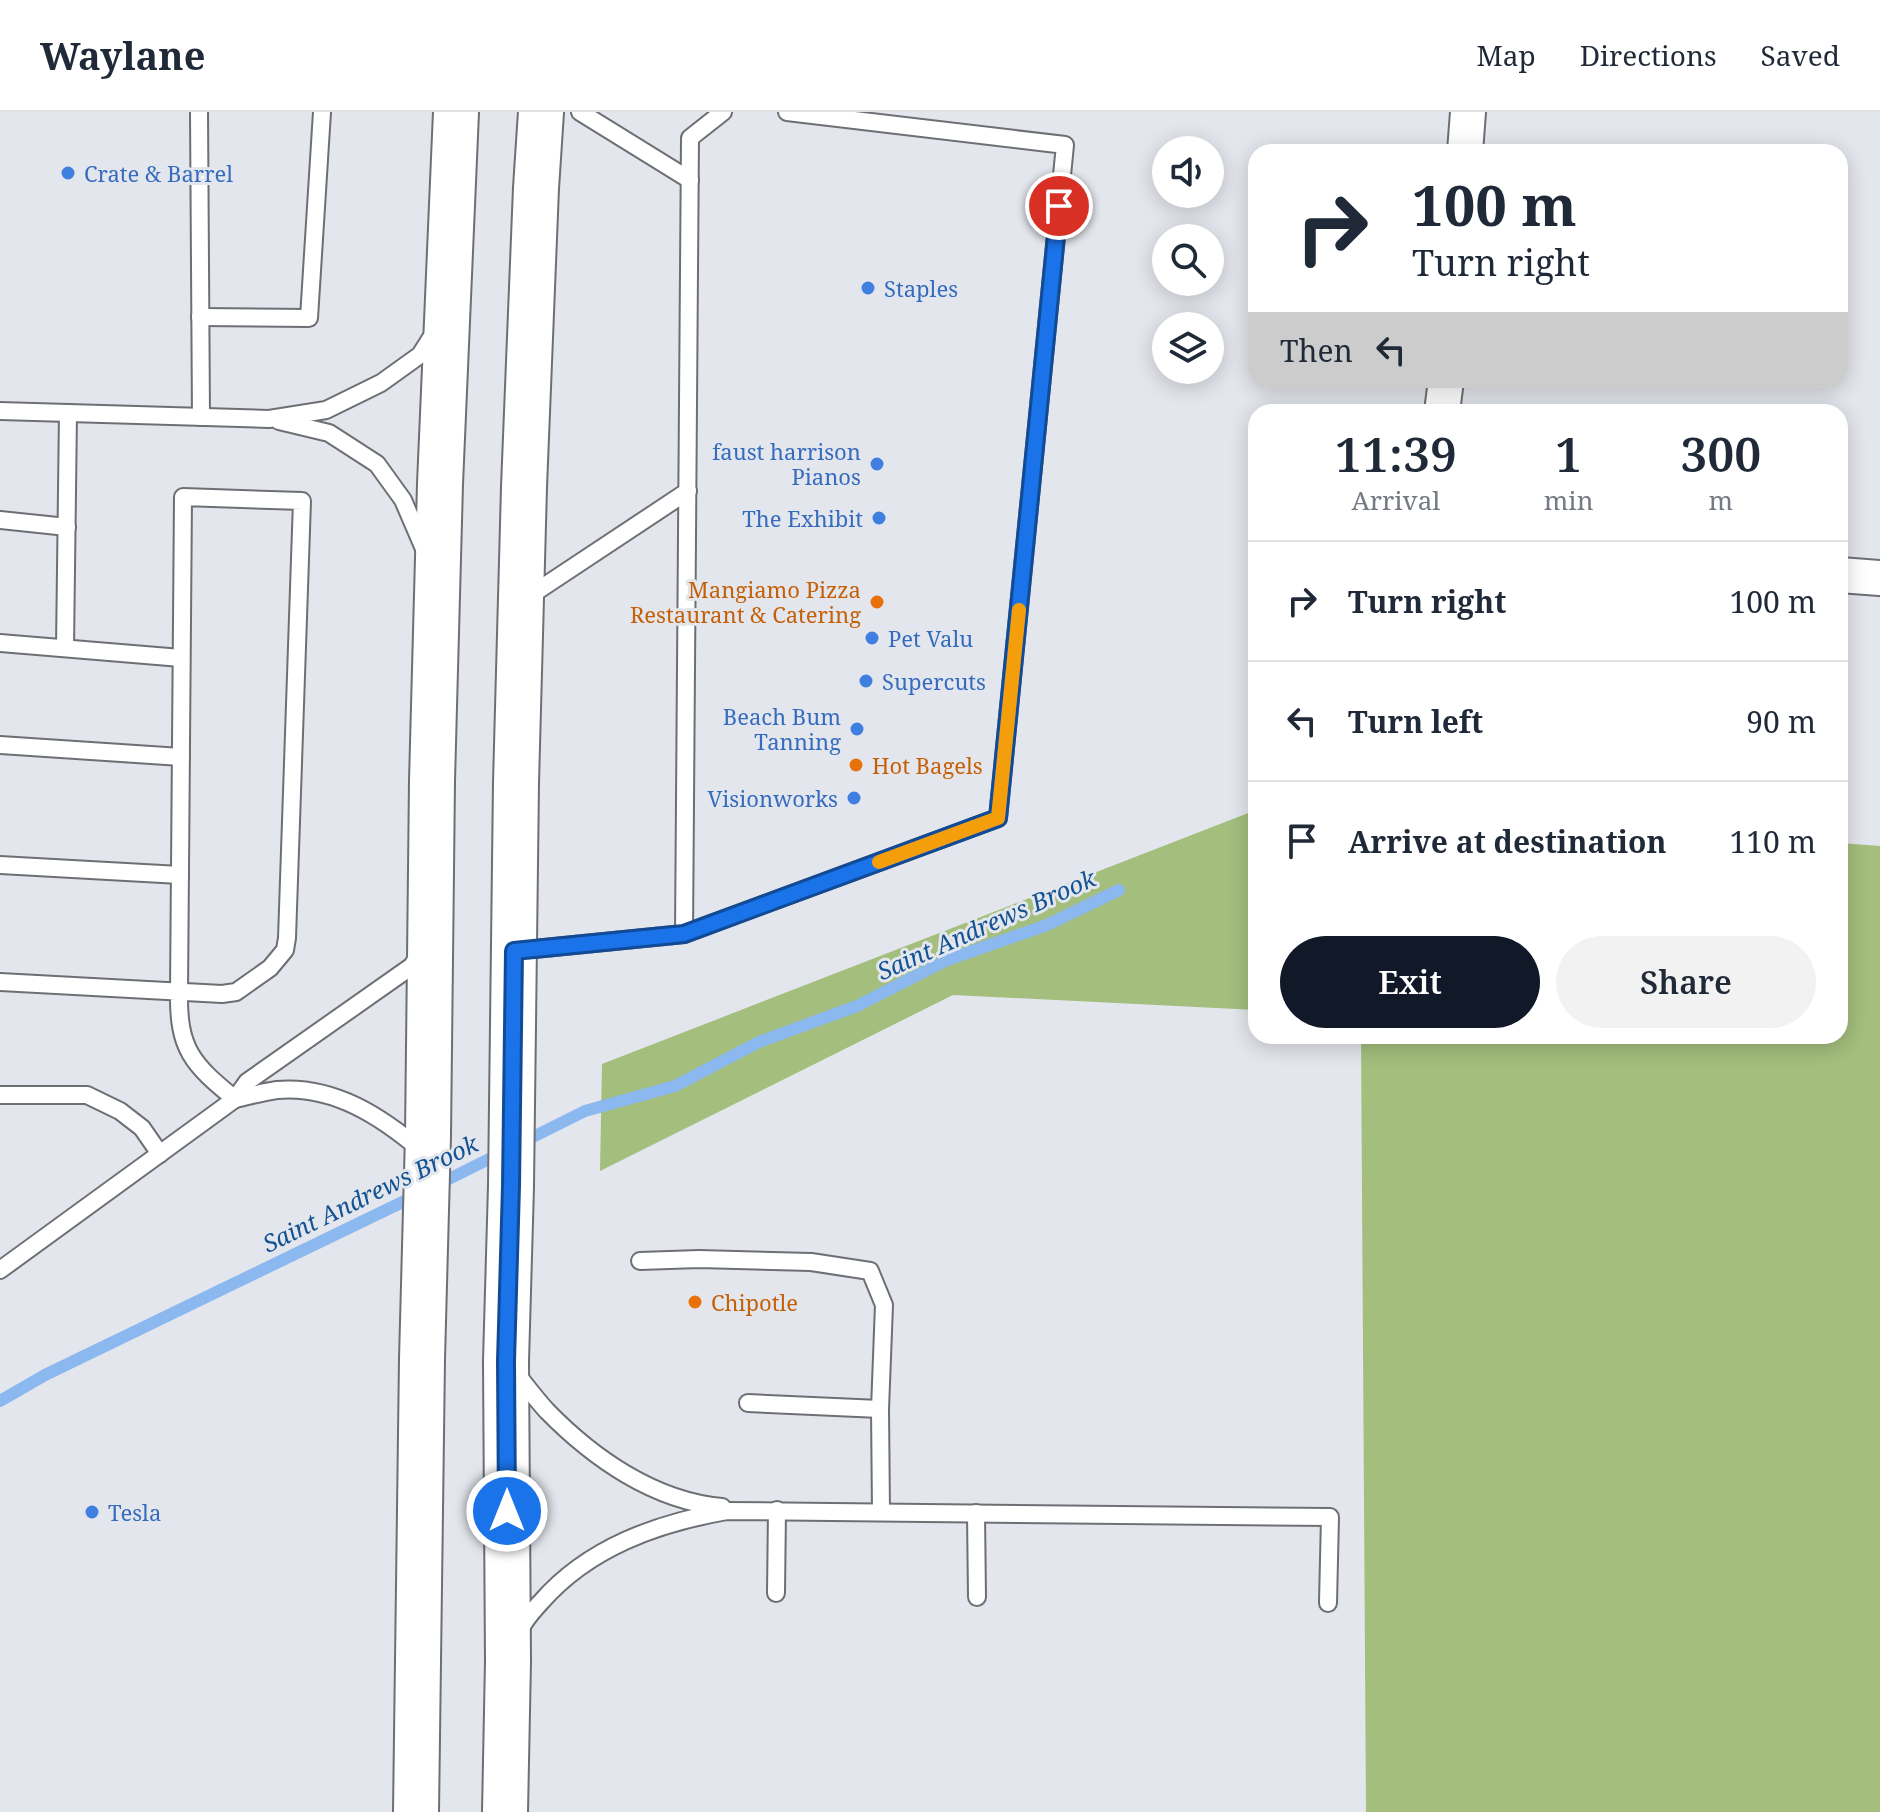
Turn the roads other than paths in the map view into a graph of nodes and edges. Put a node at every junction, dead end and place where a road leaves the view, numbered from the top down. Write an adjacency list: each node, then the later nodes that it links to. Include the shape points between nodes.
1 (199, 112): 12 (lane)
2 (322, 112): 12 (lane, via 309,318)
3 (456, 112): 11 (highway)
4 (541, 112): 23 (highway)
5 (580, 112): 10 (lane)
6 (723, 112): 10 (lane, via 690,138)
7 (787, 112): 31 (lane, via 1065,145 998,818)
8 (1468, 112): 9 (street)
9 (1466, 144)
10 (690, 180): 17 (lane)
11 (448, 294): 16 (lane, via 440,324 420,355 381,383 326,410); 21 (highway)
12 (200, 317): 15 (lane)
13 (0, 411): 14 (lane)
14 (68, 413): 15 (lane); 19 (lane)
15 (201, 417): 16 (lane)
16 (269, 419): 21 (lane, via 329,433 377,464 403,500)
17 (688, 491): 23 (lane); 31 (lane)
18 (0, 520): 19 (lane)
19 (67, 527): 25 (lane)
20 (1848, 576): 22 (street)
21 (437, 578): 32 (highway)
22 (1880, 578)
23 (521, 602): 33 (highway)
24 (0, 643): 25 (lane)
25 (65, 648): 26 (lane)
26 (181, 658): 28 (lane); 35 (lane, via 183,497 302,501 285,950 236,992)
27 (0, 745): 28 (lane)
28 (181, 757): 30 (lane)
29 (0, 865): 30 (lane)
30 (180, 875): 35 (lane)
31 (684, 934): 33 (lane)
32 (430, 936): 37 (lane, via 412,966 247,1082); 38 (highway)
33 (514, 951): 42 (highway)
34 (0, 982): 35 (lane)
35 (179, 992): 37 (lane, via 181,1033 189,1053)
36 (0, 1095): 39 (lane, via 87,1095 142,1128)
37 (235, 1099): 38 (lane, via 279,1090 332,1097 359,1106); 39 (lane)
38 (428, 1146): 53 (highway)
39 (160, 1154): 41 (lane)
40 (640, 1261): 44 (lane, via 811,1262 870,1271 884,1305)
41 (0, 1270)
42 (506, 1361): 45 (lane, via 546,1410 623,1473 689,1501); 52 (highway)
43 (748, 1403): 44 (lane)
44 (880, 1409): 47 (lane)
45 (747, 1510): 46 (lane); 52 (lane, via 666,1524 590,1559 555,1586 524,1621)
46 (777, 1510): 47 (lane); 49 (lane)
47 (881, 1512): 48 (lane)
48 (976, 1513): 50 (lane); 51 (lane, via 1330,1517)
49 (776, 1593)
50 (977, 1597)
51 (1328, 1603)
52 (508, 1661): 54 (highway)
53 (416, 1812)
54 (505, 1812)

